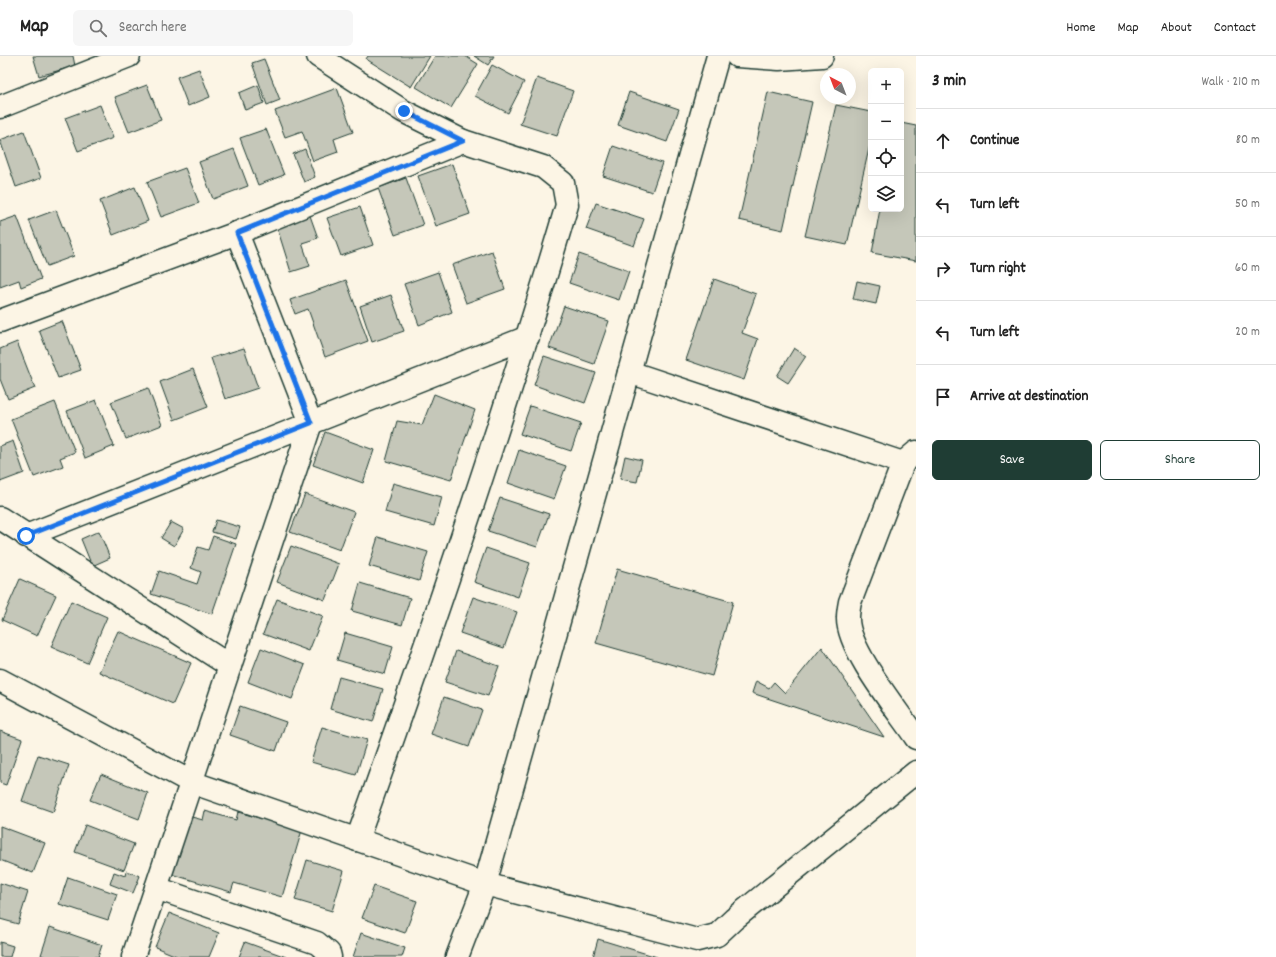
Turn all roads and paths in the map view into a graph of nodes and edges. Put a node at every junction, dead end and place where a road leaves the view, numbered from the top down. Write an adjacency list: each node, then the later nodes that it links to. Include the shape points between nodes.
1 (129, 56): 6 (street)
2 (318, 56): 7 (street, via 404,111)
3 (718, 56): 11 (street)
4 (736, 56): 5 (street, via 779,60)
5 (822, 56)
6 (0, 107)
7 (463, 141): 8 (street); 10 (street, via 543,167 563,183 567,205)
8 (237, 233): 9 (street); 12 (street)
9 (0, 321)
10 (528, 337): 12 (street); 21 (street, via 430,635)
11 (629, 372): 13 (street); 22 (street)
12 (311, 423): 15 (street); 16 (street)
13 (910, 458): 18 (street, via 850,602 848,618 860,655)
14 (0, 518): 15 (street)
15 (26, 536): 16 (street)
16 (230, 666): 20 (street)
17 (0, 680): 20 (street)
18 (916, 738)
19 (916, 772): 22 (street, via 717,935 704,939 697,940)
20 (191, 782): 21 (street); 23 (street)
21 (357, 840): 22 (street)
22 (485, 884): 26 (street)
23 (156, 888): 24 (street); 25 (street, via 317,943)
24 (133, 957)
25 (330, 957)
26 (457, 957)

